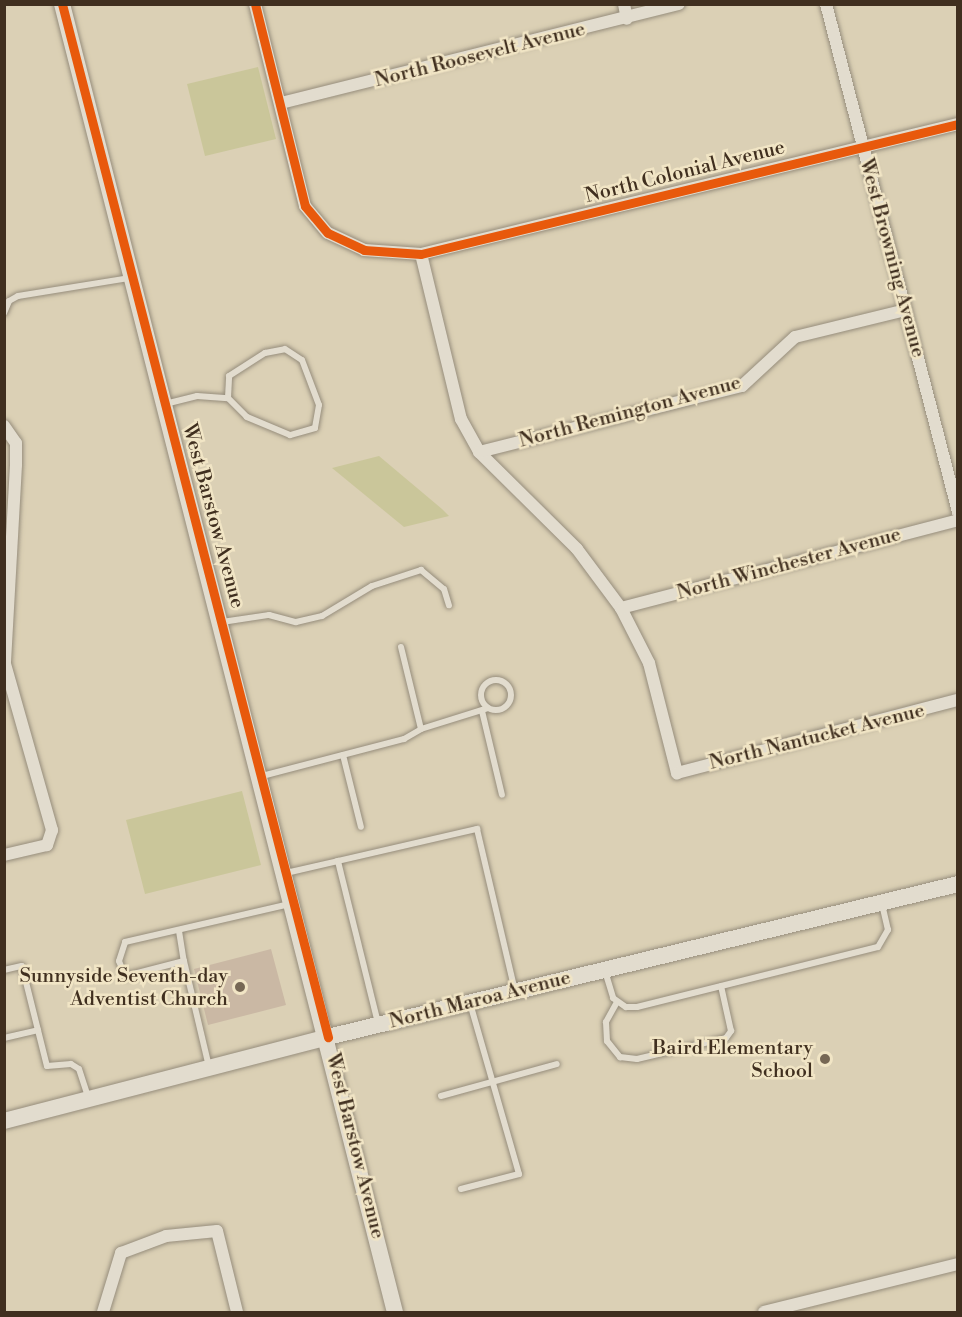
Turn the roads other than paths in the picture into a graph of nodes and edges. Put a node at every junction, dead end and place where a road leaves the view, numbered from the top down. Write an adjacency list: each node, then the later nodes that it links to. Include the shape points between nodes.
1 (62, 4): 11 (street, West Barstow Avenue)
2 (255, 4): 7 (street, North Colonial Avenue)
3 (624, 4): 6 (street)
4 (679, 4): 6 (street, North Roosevelt Avenue)
5 (826, 4): 9 (street, West Browning Avenue)
6 (627, 19): 7 (street, North Roosevelt Avenue)
7 (281, 103): 10 (street, North Colonial Avenue, via 305,206 327,233 364,250)
8 (957, 124): 9 (street, North Colonial Avenue)
9 (863, 147): 10 (street, North Colonial Avenue); 12 (street, West Browning Avenue)
10 (421, 255): 17 (street, via 461,419)
11 (130, 278): 13 (lane, via 18,296 9,301); 15 (street, West Barstow Avenue)
12 (906, 310): 17 (street, North Remington Avenue, via 795,337 742,386); 18 (street, West Browning Avenue)
13 (4, 313)
14 (228, 398): 14 (lane, via 247,417 290,435 315,428 319,405 302,360 285,349 266,352 229,376); 15 (lane, via 196,396)
15 (165, 404): 22 (street, West Barstow Avenue)
16 (4, 426): 23 (street, via 16,443)
17 (479, 452): 21 (street, via 577,549)
18 (957, 512)
19 (957, 520): 21 (street, North Winchester Avenue)
20 (449, 605): 22 (lane, via 444,589 421,570 372,586 321,616 296,622 269,615)
21 (621, 608): 25 (street, North Nantucket Avenue, via 649,663 676,773)
22 (222, 622): 29 (street, West Barstow Avenue)
23 (5, 626): 32 (street, via 5,664 52,830 46,845)
24 (400, 646): 27 (lane)
25 (957, 700)
26 (485, 709): 26 (lane, via 484,686 498,680 507,684 512,693 507,707); 27 (lane); 30 (lane)
27 (421, 729): 28 (lane, via 404,739)
28 (343, 755): 29 (lane); 31 (lane)
29 (262, 776): 34 (street, West Barstow Avenue)
30 (502, 795)
31 (361, 827)
32 (4, 855)
33 (338, 861): 34 (lane); 43 (lane, via 477,829); 46 (lane)
34 (286, 873): 36 (street, West Barstow Avenue)
35 (957, 884): 37 (street, North Maroa Avenue)
36 (293, 903): 38 (lane); 48 (street, West Barstow Avenue)
37 (882, 903): 41 (street, North Maroa Avenue); 42 (lane, via 888,930 878,947)
38 (179, 932): 39 (lane); 39 (lane, via 125,942 120,961 126,976)
39 (184, 961): 51 (lane)
40 (4, 969): 47 (lane, via 22,966)
41 (604, 970): 43 (street, North Maroa Avenue); 44 (lane)
42 (721, 986): 44 (lane, via 631,1008); 44 (lane, via 731,1031 726,1038 637,1059 620,1057 607,1041 606,1022)
43 (515, 992): 45 (street, North Maroa Avenue)
44 (617, 1002)
45 (470, 1003): 46 (street, North Maroa Avenue); 52 (lane)
46 (378, 1025): 48 (street, North Maroa Avenue)
47 (38, 1030): 49 (lane); 54 (lane, via 47,1066 71,1064 79,1069)
48 (328, 1037): 51 (street, North Maroa Avenue); 60 (street, West Barstow Avenue)
49 (4, 1038)
50 (557, 1064): 52 (lane)
51 (209, 1067): 54 (street, North Maroa Avenue)
52 (492, 1082): 53 (lane); 56 (lane, via 519,1174)
53 (441, 1096)
54 (89, 1099): 55 (street, North Maroa Avenue)
55 (4, 1121)
56 (461, 1189)
57 (957, 1264): 61 (street)
58 (103, 1312): 59 (street, via 121,1253 166,1236 217,1231)
59 (237, 1312)
60 (395, 1312)
61 (764, 1312)

